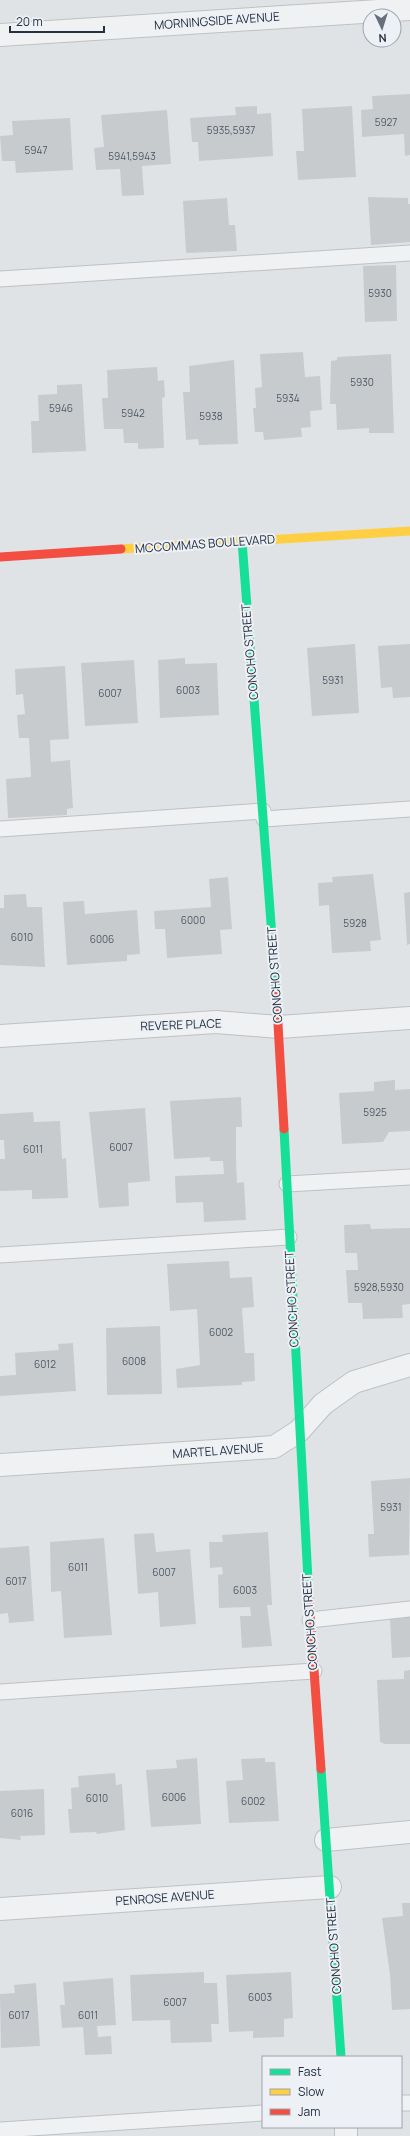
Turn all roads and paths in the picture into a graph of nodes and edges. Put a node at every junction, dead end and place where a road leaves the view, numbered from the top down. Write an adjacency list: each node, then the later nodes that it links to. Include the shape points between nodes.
1 (410, 9): 2 (street, MORNINGSIDE AVENUE)
2 (0, 35)
3 (410, 252): 4 (lane)
4 (0, 279)
5 (410, 531): 6 (street, MCCOMMAS BOULEVARD)
6 (242, 541): 7 (street, MCCOMMAS BOULEVARD); 9 (street, CONCHO STREET)
7 (0, 557)
8 (410, 809): 9 (lane)
9 (263, 815): 10 (lane); 12 (street, CONCHO STREET)
10 (0, 829)
11 (410, 1018): 12 (street, REVERE PLACE)
12 (279, 1027): 13 (street, REVERE PLACE, via 216,1022); 15 (street, CONCHO STREET)
13 (0, 1036)
14 (410, 1177): 15 (lane)
15 (287, 1184): 16 (street, CONCHO STREET)
16 (289, 1237): 17 (lane); 19 (street, CONCHO STREET)
17 (0, 1255)
18 (410, 1365): 19 (street, MARTEL AVENUE, via 354,1382 324,1404)
19 (299, 1431): 20 (street, MARTEL AVENUE, via 274,1447); 22 (street, CONCHO STREET)
20 (0, 1466)
21 (410, 1609): 22 (lane)
22 (310, 1620): 23 (street, CONCHO STREET)
23 (314, 1671): 24 (lane); 26 (street, CONCHO STREET)
24 (0, 1692)
25 (410, 1832): 26 (street)
26 (326, 1840): 27 (street, CONCHO STREET)
27 (330, 1887): 28 (street, PENROSE AVENUE); 29 (street, CONCHO STREET)
28 (0, 1909)
29 (342, 2056)
30 (262, 2113): 31 (lane)
31 (0, 2130)

